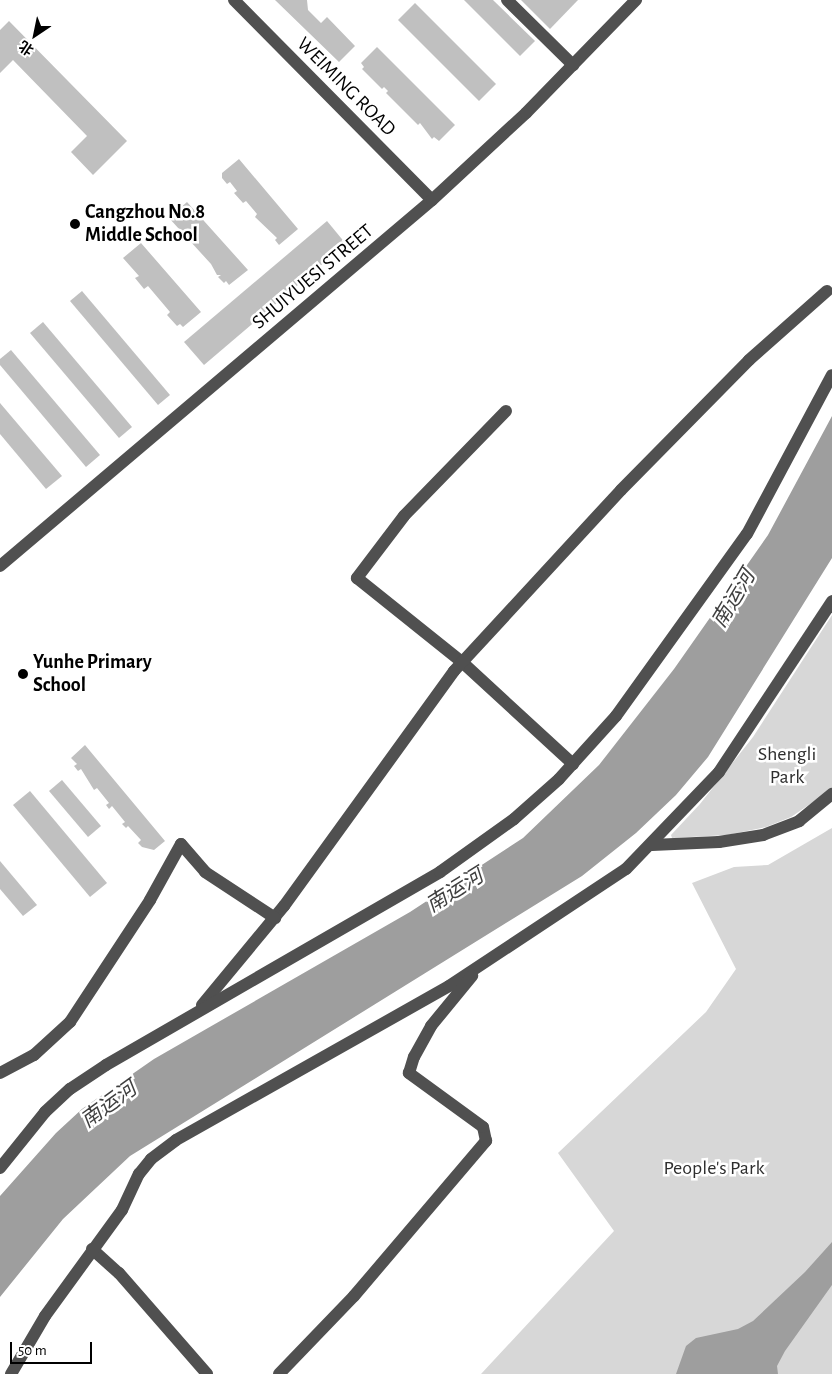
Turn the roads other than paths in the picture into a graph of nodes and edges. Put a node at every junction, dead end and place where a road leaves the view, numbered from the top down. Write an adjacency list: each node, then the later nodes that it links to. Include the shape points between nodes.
1 (234, 0): 5 (street, WEIMING ROAD)
2 (507, 0): 4 (street)
3 (636, 0): 4 (street, SHUIYUESI STREET)
4 (573, 65): 5 (street, SHUIYUESI STREET)
5 (432, 200): 9 (street, SHUIYUESI STREET)
6 (827, 291): 11 (street, via 749,360 628,483)
7 (832, 375): 12 (street, via 747,534 616,716)
8 (506, 411): 11 (street, via 404,516 357,578)
9 (0, 566)
10 (832, 602): 14 (street, via 719,772)
11 (462, 662): 12 (street); 15 (street)
12 (573, 764): 17 (street, via 514,819 440,872)
13 (832, 794): 14 (street, via 799,821 763,835 719,842)
14 (652, 845): 16 (street, via 626,869)
15 (275, 918): 17 (street); 18 (street, via 205,872 180,844 150,900 70,1022 34,1055)
16 (481, 966): 20 (street, via 176,1140 151,1159 138,1174 122,1210); 23 (street, via 431,1026 414,1057 410,1073 483,1127 486,1141 354,1296)
17 (196, 1012): 19 (street, via 70,1089 45,1112)
18 (0, 1073)
19 (0, 1168)
20 (92, 1249): 21 (street, via 45,1316); 22 (street, via 119,1274)
21 (11, 1374)
22 (207, 1374)
23 (279, 1374)

